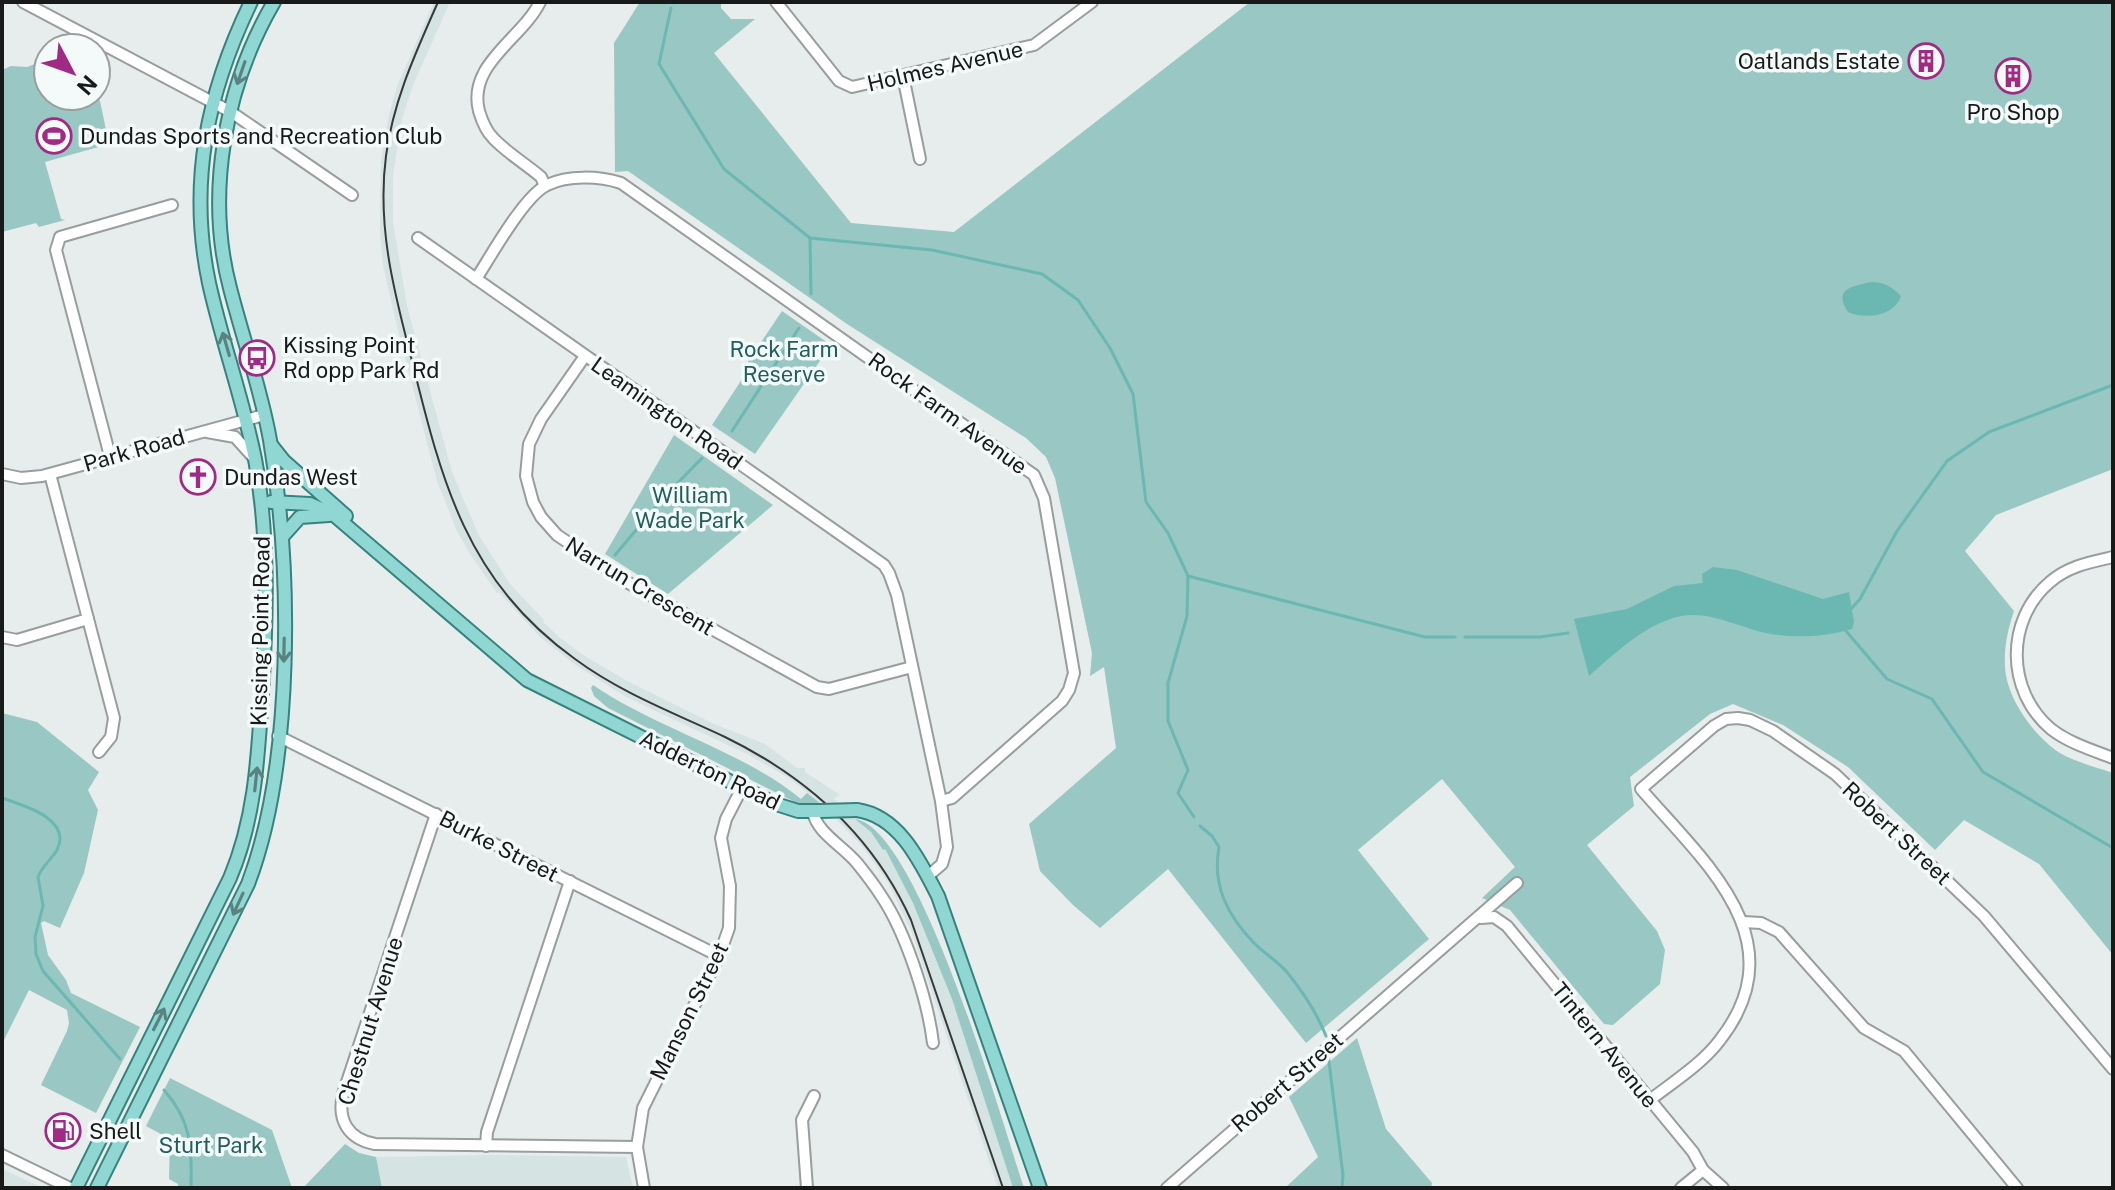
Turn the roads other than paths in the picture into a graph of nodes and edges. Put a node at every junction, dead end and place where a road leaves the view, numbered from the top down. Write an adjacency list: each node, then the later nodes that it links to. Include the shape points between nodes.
1 (23, 2): 8 (street)
2 (251, 2): 8 (main road, Kissing Point Road)
3 (274, 2): 9 (main road, Kissing Point Road, one-way to 9, via 244,65)
4 (540, 2): 11 (street, via 483,73 477,93 490,135)
5 (776, 2): 7 (street, Holmes Avenue, via 842,85)
6 (1092, 2): 7 (street, Holmes Avenue, via 1034,45)
7 (903, 76): 10 (street)
8 (211, 103): 9 (street); 18 (main road, Kissing Point Road, one-way to 8, via 202,240 200,179)
9 (231, 112): 12 (street); 17 (main road, Kissing Point Road, via 220,178 222,247)
10 (920, 159)
11 (545, 186): 15 (street); 38 (street, Rock Farm Avenue, via 593,177 621,183 1034,475 1044,498 1074,673 1062,701 952,798)
12 (352, 195)
13 (172, 205): 21 (street, via 57,242)
14 (418, 238): 15 (street, Leamington Road)
15 (476, 279): 16 (street, Leamington Road)
16 (585, 356): 33 (street, Leamington Road, via 884,565 897,595); 33 (street, Narrun Crescent, via 536,428 527,453 528,488 550,530 625,581 817,687 829,689)
17 (264, 415): 18 (street, Park Road); 20 (main road, Kissing Point Road)
18 (246, 419): 19 (street, Park Road); 22 (main road, Kissing Point Road)
19 (203, 431): 21 (street, Park Road); 22 (street, via 235,437)
20 (270, 442): 26 (main road, Kissing Point Road); 29 (main road, Adderton Road)
21 (110, 456): 24 (street, Park Road)
22 (255, 459): 25 (main road, Kissing Point Road)
23 (2, 474): 24 (street, Park Road)
24 (50, 474): 31 (street)
25 (260, 502): 26 (main road, Adderton Road); 56 (main road, Kissing Point Road, one-way to 25, via 244,842 256,781 263,676)
26 (278, 502): 27 (main road, Adderton Road, via 310,504); 28 (main road, Kissing Point Road)
27 (334, 515): 28 (main road, via 300,517); 29 (main road, Adderton Road)
28 (282, 537): 34 (main road, Kissing Point Road, one-way to 34)
29 (380, 553): 37 (main road, Adderton Road, via 527,680)
30 (2113, 557): 36 (street, via 2061,573 2041,591 2020,628 2016,658 2025,695 2051,729)
31 (88, 619): 32 (street, via 17,640); 35 (street, via 114,718 111,737)
32 (2, 637)
33 (912, 667): 38 (street, Leamington Road)
34 (278, 736): 40 (street, Burke Street); 57 (main road, Kissing Point Road, one-way to 57, via 265,826 248,884)
35 (99, 752)
36 (2113, 758)
37 (742, 788): 39 (main road, Adderton Road, via 786,808); 46 (street, Manson Street, via 721,838 731,900)
38 (941, 801): 41 (street, Leamington Road, via 947,853)
39 (817, 812): 41 (main road, Adderton Road, bridge, via 857,810 879,816 895,827); 47 (street, via 820,828 856,861 884,899 930,1016)
40 (436, 814): 42 (street, Burke Street); 51 (street, Chestnut Avenue, via 343,1094 341,1118 348,1131 369,1143)
41 (928, 876): 60 (main road, Adderton Road)
42 (570, 881): 46 (street, Burke Street); 51 (street)
43 (1517, 883): 44 (street, Robert Street)
44 (1478, 919): 50 (street, Tintern Avenue, via 1494,917 1507,926); 61 (street, Robert Street)
45 (1743, 922): 48 (street, Robert Street, via 1719,879 1641,789 1726,719 1738,718 1773,731 1835,774 1972,903); 50 (street, via 1748,974 1733,1020 1704,1057); 64 (street, via 1779,932 1864,1028 1904,1051)
46 (719, 956): 52 (street, Manson Street, via 649,1093)
47 (933, 1043)
48 (2113, 1069)
49 (814, 1096): 59 (street, via 802,1120)
50 (1650, 1100): 54 (street, Tintern Avenue)
51 (486, 1146): 52 (street, Chestnut Avenue)
52 (637, 1147): 58 (street, Manson Street)
53 (2, 1155): 55 (street)
54 (1703, 1170): 62 (street); 63 (street, Tintern Avenue)
55 (70, 1188)
56 (76, 1188)
57 (97, 1188)
58 (644, 1188)
59 (807, 1188)
60 (1040, 1188)
61 (1167, 1188)
62 (1681, 1188)
63 (1723, 1188)
64 (2017, 1188)

